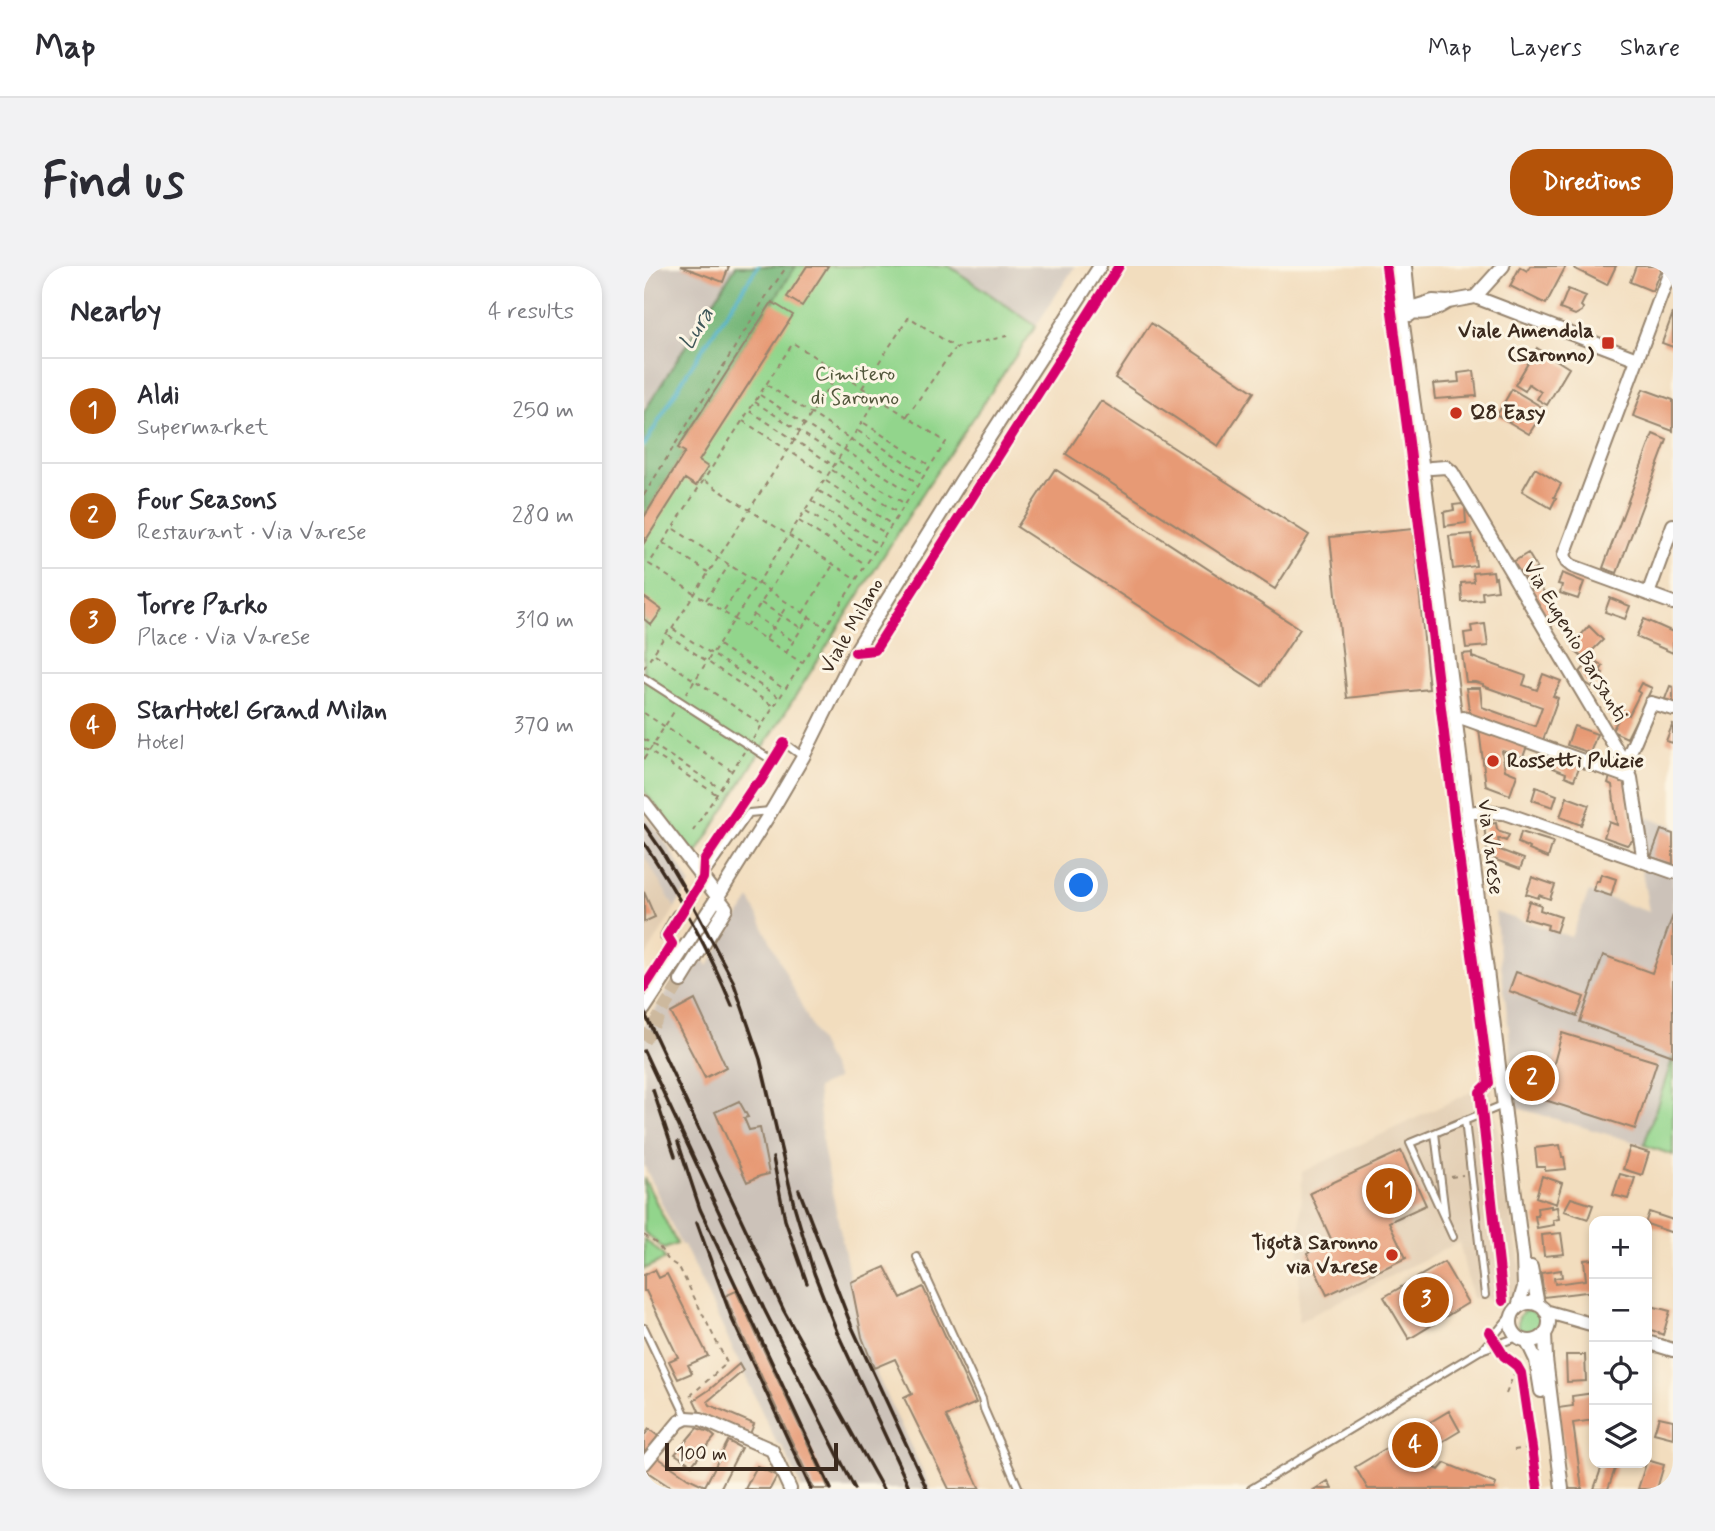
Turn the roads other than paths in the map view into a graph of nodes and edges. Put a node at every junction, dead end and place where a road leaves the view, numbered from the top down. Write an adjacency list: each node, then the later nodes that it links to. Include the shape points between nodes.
1 (1100, 266): 16 (street, Viale Milano, via 855,652)
2 (1395, 266): 32 (street, Via Varese)
3 (1405, 266): 7 (street, Via Varese)
4 (1503, 266): 6 (street)
5 (1672, 266): 8 (street)
6 (1475, 297): 7 (street, via 1448,302 1429,313); 8 (street)
7 (1410, 310): 9 (street, Via Varese)
8 (1637, 359): 11 (street, via 1564,555 1573,566)
9 (1431, 468): 15 (street, Via Varese); 18 (street, Via Eugenio Barsanti, via 1446,467 1452,472)
10 (1673, 525): 11 (street)
11 (1648, 594): 12 (street)
12 (1673, 603)
13 (644, 678): 17 (lane)
14 (1673, 709): 18 (street, via 1651,704)
15 (1463, 718): 19 (street); 23 (street, Via Varese)
16 (803, 757): 17 (lane, via 784,743); 22 (street, Viale Milano)
17 (773, 761): 20 (lane)
18 (1625, 764): 19 (street, Via Eugenio Barsanti)
19 (1631, 779): 24 (street, Via Eugenio Barsanti)
20 (760, 782)
21 (644, 802): 26 (street)
22 (772, 810): 26 (lane, via 749,813); 27 (street, Viale Milano)
23 (1475, 812): 24 (street, via 1504,813); 39 (street, Via Varese, via 1534,1286)
24 (1644, 862): 25 (street)
25 (1673, 872)
26 (700, 882): 27 (street)
27 (718, 898): 30 (street, via 726,908); 31 (street, Viale Milano)
28 (678, 916): 29 (street)
29 (667, 936)
30 (681, 981)
31 (644, 1009)
32 (1503, 1105): 33 (lane); 40 (street, Via Varese, via 1525,1275)
33 (1465, 1120): 34 (lane); 38 (lane)
34 (1435, 1133): 35 (lane); 35 (lane, via 1410,1143)
35 (1446, 1221): 36 (lane)
36 (1453, 1237)
37 (917, 1257): 52 (lane)
38 (1485, 1295)
39 (1542, 1308): 40 (street, via 1528,1303); 41 (street); 44 (street, via 1549,1319)
40 (1515, 1310): 45 (street, via 1511,1325); 47 (lane)
41 (1571, 1318): 42 (street); 44 (street)
42 (1589, 1323)
43 (644, 1328): 49 (lane)
44 (1547, 1330): 45 (street, via 1539,1339); 55 (street, via 1546,1359)
45 (1523, 1339): 47 (lane); 54 (street, via 1536,1360)
46 (1652, 1344): 48 (street)
47 (1481, 1350): 53 (lane)
48 (1673, 1350)
49 (687, 1418): 50 (street); 51 (street, via 701,1419 772,1450)
50 (644, 1464)
51 (790, 1489)
52 (1019, 1489)
53 (1251, 1489)
54 (1554, 1489)
55 (1562, 1489)

